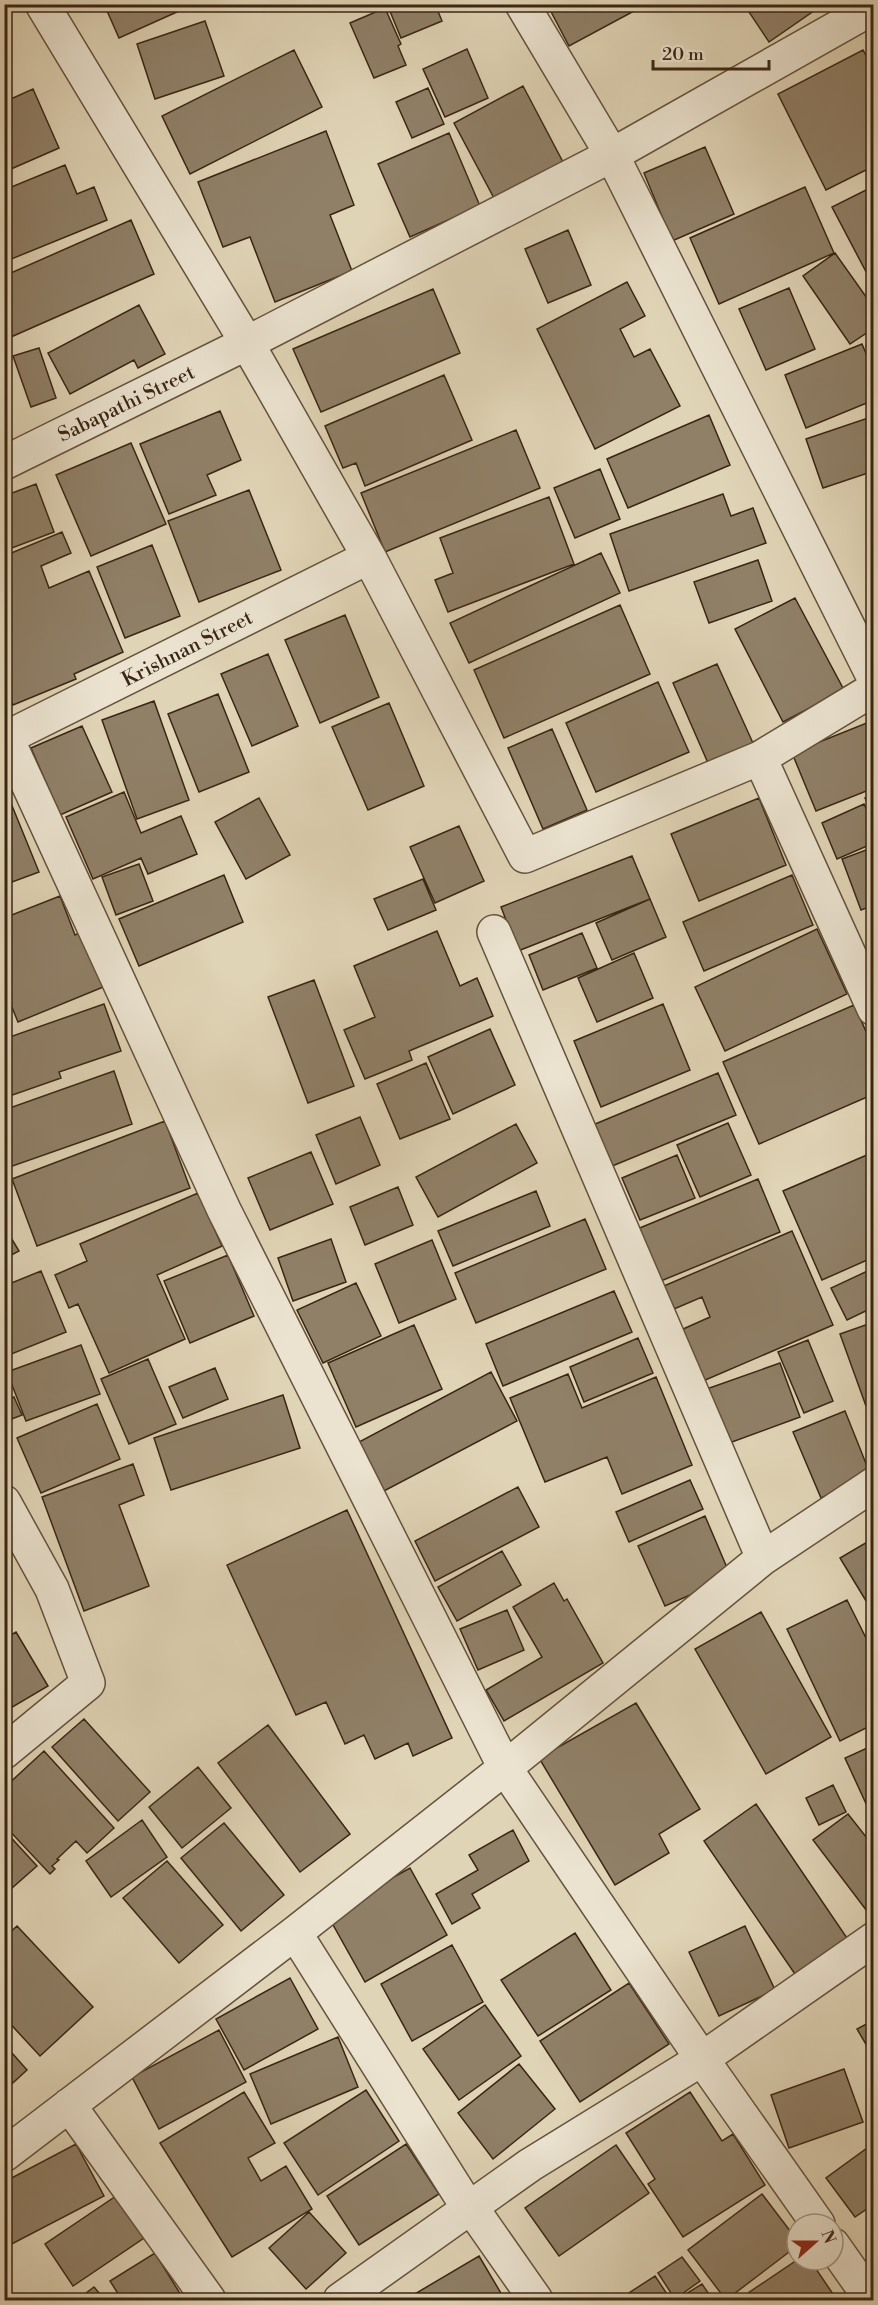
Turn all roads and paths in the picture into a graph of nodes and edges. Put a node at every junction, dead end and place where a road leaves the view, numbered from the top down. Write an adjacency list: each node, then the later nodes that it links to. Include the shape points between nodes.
1 (42, 4): 5 (street)
2 (522, 4): 4 (street)
3 (867, 14): 4 (street, Sabapathi Street)
4 (612, 155): 5 (street, Sabapathi Street); 8 (street)
5 (247, 343): 6 (street, Sabapathi Street); 7 (street)
6 (4, 463)
7 (369, 557): 10 (street, Krishnan Street); 11 (street, via 525,856)
8 (873, 678)
9 (873, 689): 11 (street)
10 (5, 737): 18 (street, via 224,1210)
11 (760, 758): 13 (street)
12 (494, 932): 16 (street)
13 (873, 1009)
14 (873, 1484): 16 (street)
15 (4, 1502): 17 (street, via 52,1589 88,1683)
16 (763, 1558): 18 (street)
17 (4, 1752)
18 (505, 1768): 19 (street); 21 (street)
19 (296, 1933): 22 (street); 24 (street)
20 (873, 1939): 21 (street)
21 (702, 2059): 24 (street, via 530,2165); 25 (street)
22 (69, 2105): 23 (street); 28 (street)
23 (4, 2155)
24 (471, 2207): 29 (street); 30 (street)
25 (810, 2212)
26 (845, 2262): 27 (street)
27 (873, 2298)
28 (209, 2301)
29 (340, 2301)
30 (536, 2301)

